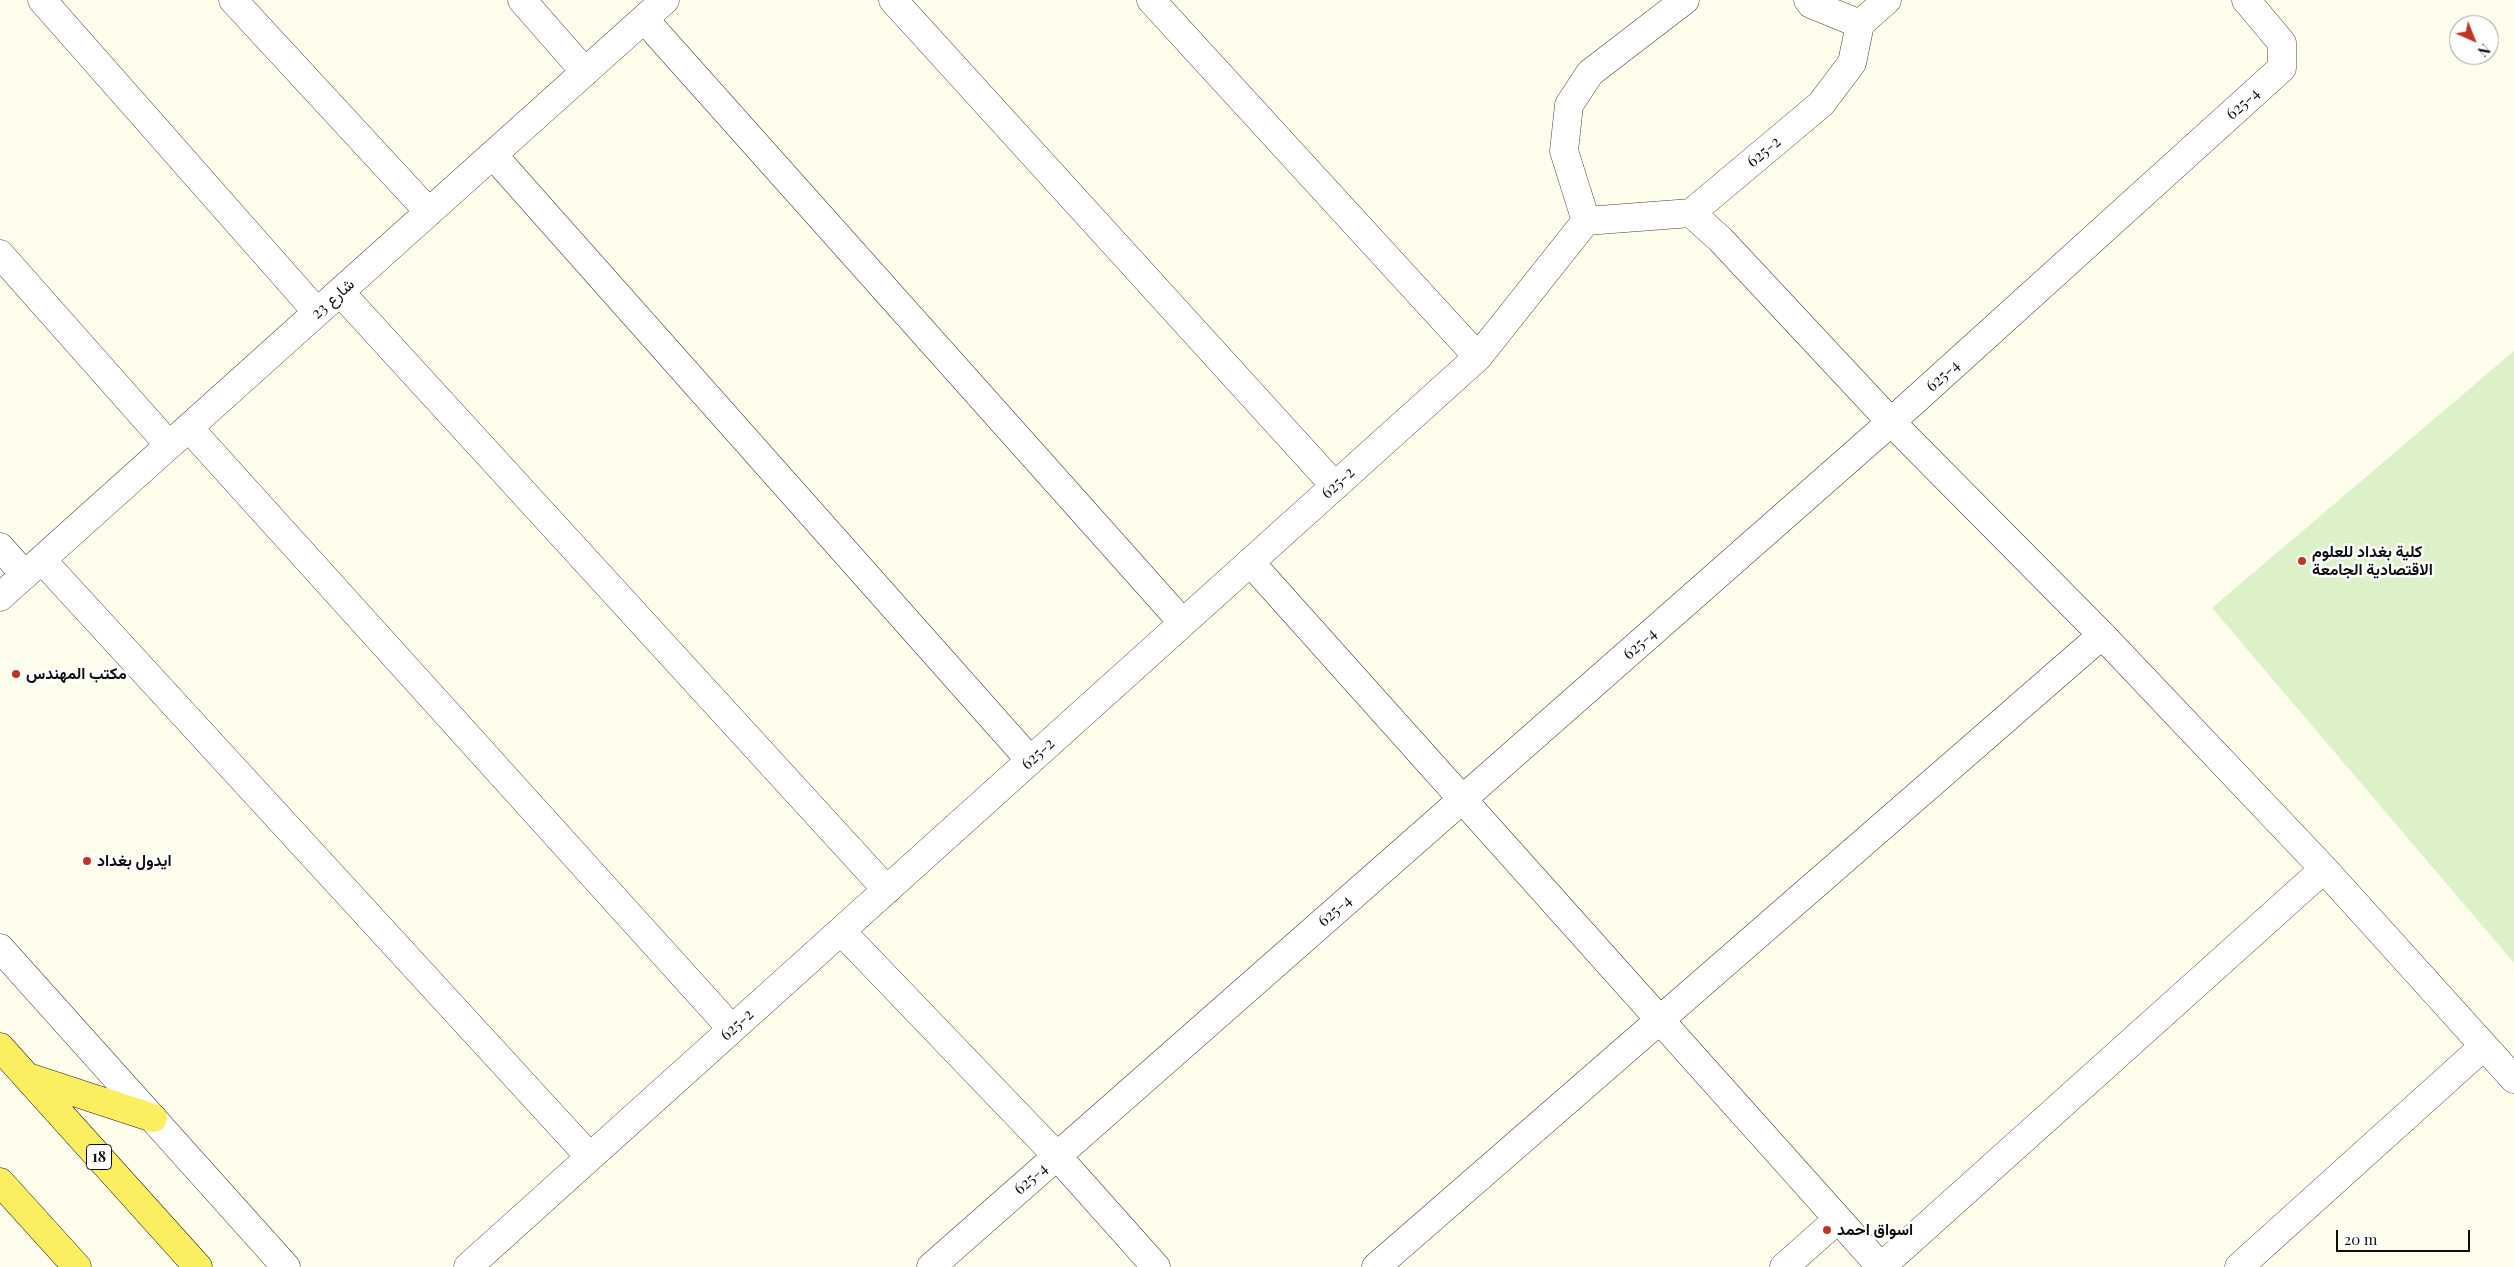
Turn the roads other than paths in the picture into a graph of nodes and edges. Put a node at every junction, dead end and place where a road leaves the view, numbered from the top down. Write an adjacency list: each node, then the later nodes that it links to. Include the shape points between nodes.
1 (42, 0): 20 (street)
2 (233, 0): 15 (street)
3 (522, 0): 13 (street)
4 (665, 0): 11 (street, شارع 23)
5 (893, 0): 24 (street)
6 (1151, 0): 21 (street)
7 (1685, 0): 17 (street, via 1590,73 1569,105 1564,151)
8 (1808, 0): 12 (street)
9 (1887, 0): 12 (street)
10 (2246, 0): 22 (street, 625-4, via 2282,43 2282,68)
11 (644, 19): 13 (street, شارع 23); 29 (street)
12 (1860, 24): 16 (street, 625-2, via 1852,63 1821,104)
13 (585, 72): 14 (street, شارع 23)
14 (493, 155): 15 (street, شارع 23); 31 (street)
15 (429, 212): 19 (street, شارع 23)
16 (1691, 213): 17 (street); 22 (street, via 1720,239)
17 (1586, 221): 21 (street, 625-2)
18 (0, 254): 23 (street)
19 (340, 292): 20 (street, شارع 23); 34 (street)
20 (317, 312): 23 (street, شارع 23)
21 (1478, 357): 24 (street, 625-2)
22 (1891, 422): 30 (street); 32 (street, 625-4)
23 (179, 437): 27 (street, شارع 23); 38 (street)
24 (1335, 486): 26 (street, 625-2)
25 (0, 547): 27 (street)
26 (1250, 562): 29 (street, 625-2); 32 (street)
27 (33, 567): 28 (street, شارع 23); 45 (street)
28 (0, 597)
29 (1183, 623): 31 (street, 625-2)
30 (2102, 635): 33 (street); 37 (street)
31 (1030, 760): 34 (street, 625-2)
32 (1462, 800): 37 (street); 44 (street, 625-4)
33 (2324, 868): 39 (street); 56 (street)
34 (887, 890): 35 (street, 625-2)
35 (841, 931): 38 (street, 625-2); 44 (street)
36 (0, 948): 43 (street)
37 (1660, 1020): 47 (street); 54 (street)
38 (732, 1029): 45 (street, 625-2)
39 (2484, 1046): 42 (street); 57 (street)
40 (0, 1047): 41 (main road, 18)
41 (26, 1076): 43 (main road); 49 (main road, 18)
42 (2514, 1079)
43 (152, 1118): 50 (street)
44 (1057, 1156): 52 (street, 625-4); 53 (street)
45 (590, 1157): 51 (street, 625-2)
46 (0, 1182): 48 (main road)
47 (1838, 1219): 55 (street); 56 (street)
48 (77, 1267)
49 (198, 1267)
50 (286, 1267)
51 (468, 1267)
52 (931, 1267)
53 (1156, 1267)
54 (1376, 1267)
55 (1784, 1267)
56 (1881, 1267)
57 (2239, 1267)

